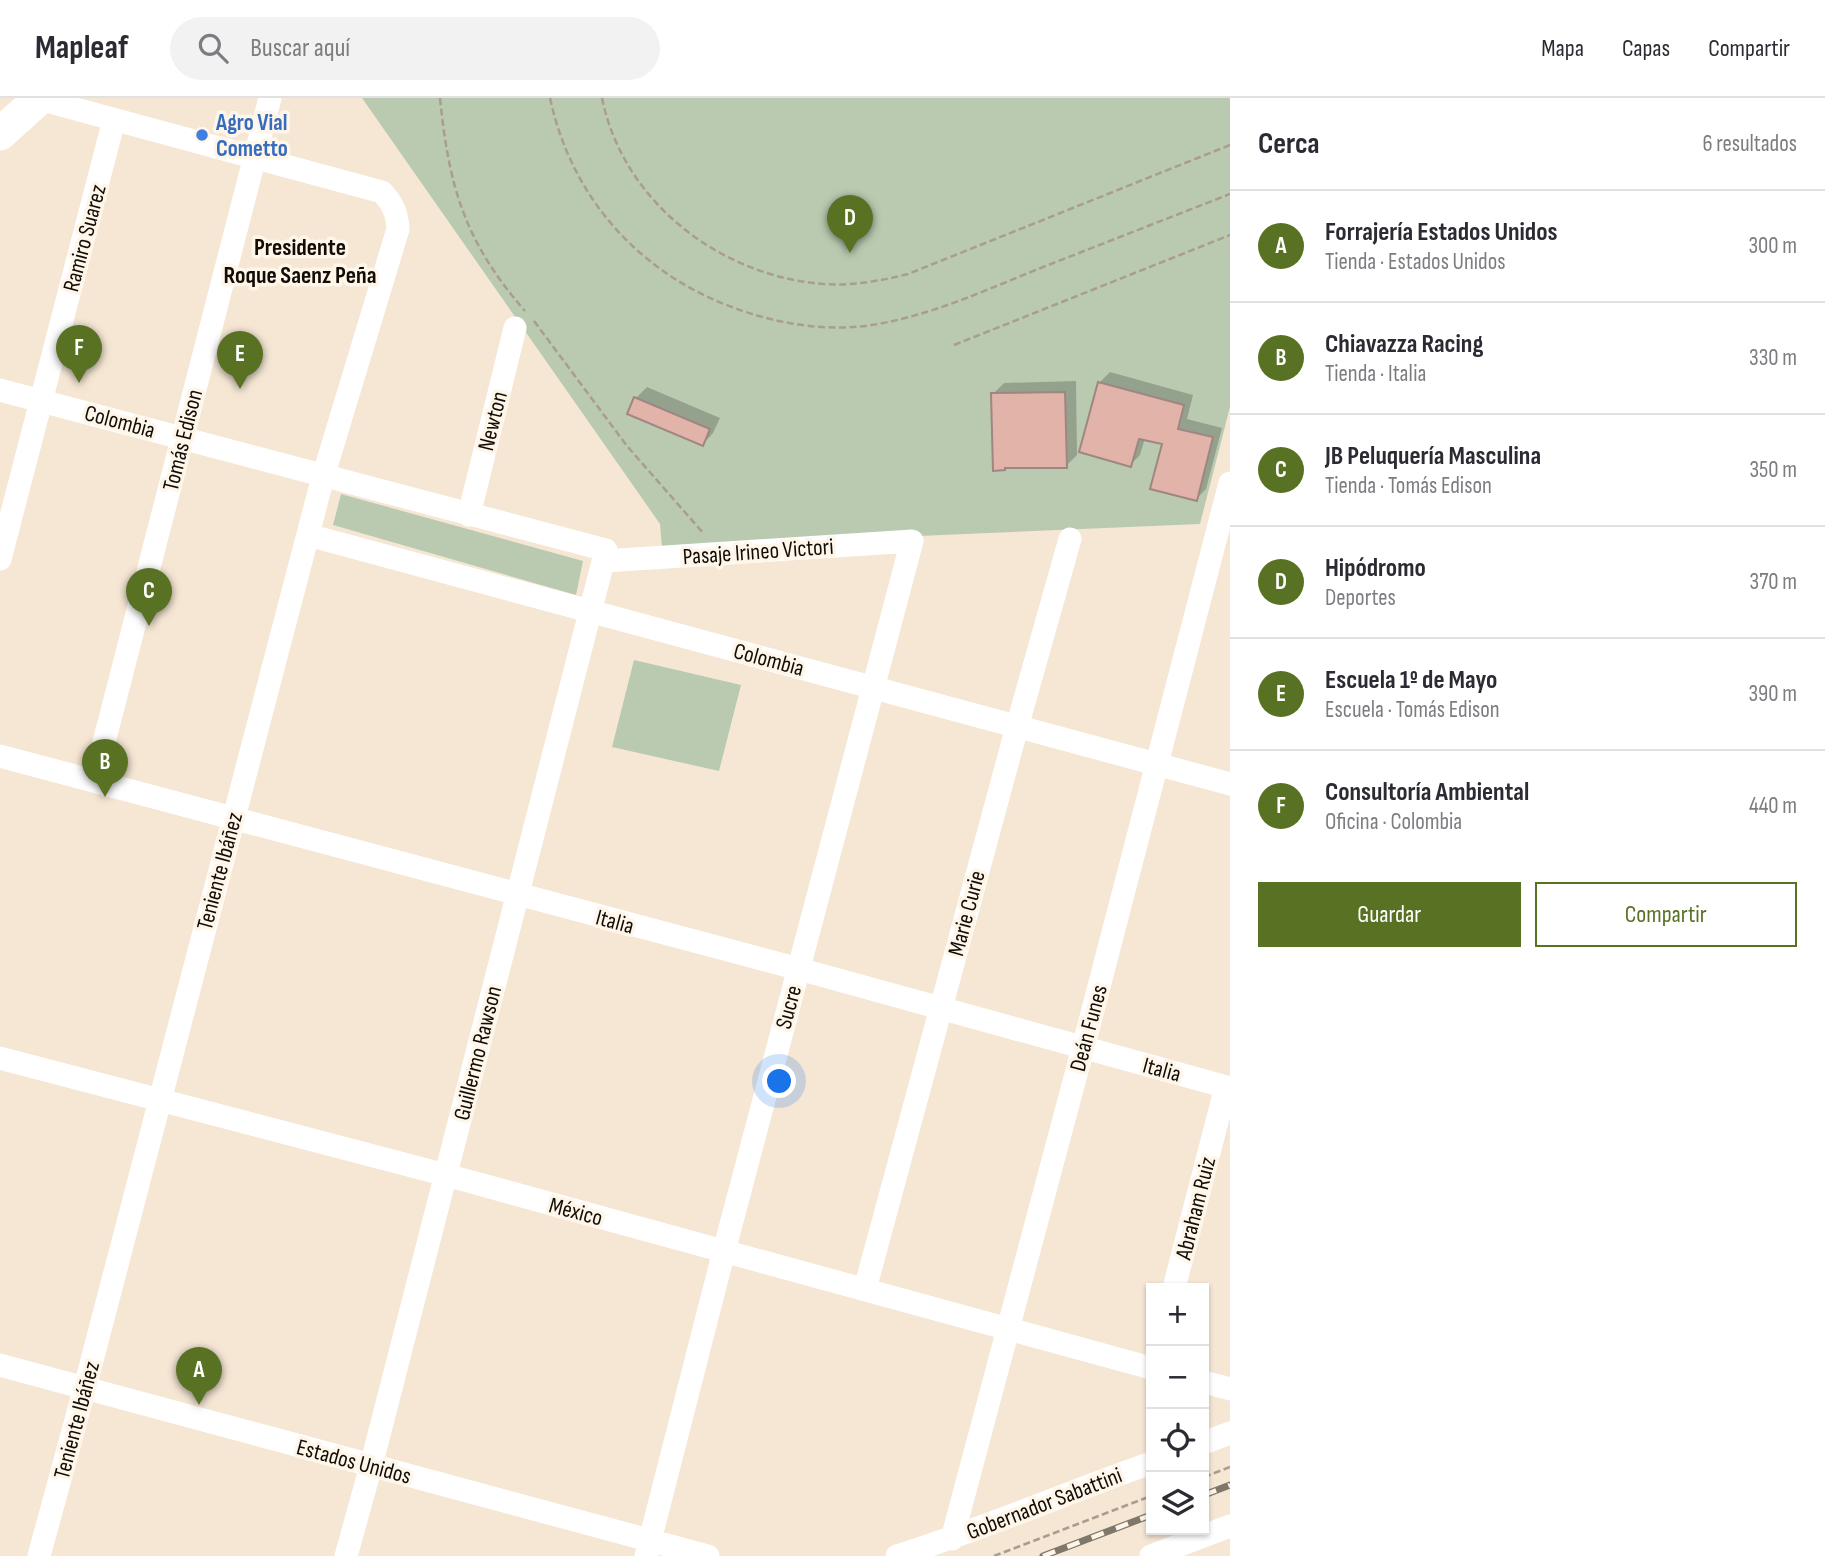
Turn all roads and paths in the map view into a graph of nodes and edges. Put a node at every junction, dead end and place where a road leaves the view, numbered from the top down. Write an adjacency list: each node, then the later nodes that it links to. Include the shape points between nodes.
1 (38, 98): 6 (street); 7 (highway)
2 (270, 98): 9 (street, Tomás Edison)
3 (440, 98): 20 (path, via 450,168 477,247 627,446)
4 (550, 98): 10 (path, via 578,176 601,212 637,251 717,302 808,326 876,325 938,309)
5 (601, 98): 8 (path, via 623,155 654,201 674,220 718,253 744,265 770,275 825,284 908,274)
6 (114, 120): 9 (street); 15 (street, Ramiro Suarez)
7 (0, 134)
8 (1230, 145)
9 (254, 158): 16 (street, Tomás Edison); 17 (street, Teniente Ibáñez, via 382,192 393,204 397,218 398,229)
10 (1230, 194)
11 (1230, 235): 13 (path)
12 (515, 328): 19 (street, Newton)
13 (954, 345)
14 (0, 390): 15 (street, Colombia)
15 (41, 400): 16 (street, Colombia); 25 (street, Ramiro Suarez)
16 (182, 437): 17 (street, Colombia); 31 (street, Tomás Edison)
17 (323, 477): 19 (street, Colombia); 21 (street, Teniente Ibáñez)
18 (1230, 483): 30 (street, Deán Funes)
19 (470, 515): 24 (street, Colombia)
20 (704, 534)
21 (308, 535): 26 (street, Colombia); 33 (street, Teniente Ibáñez)
22 (1070, 538): 28 (street, Marie Curie)
23 (912, 541): 24 (street, Pasaje Irineo Victori); 27 (street, Sucre)
24 (605, 555): 26 (street, Guillermo Rawson)
25 (0, 559)
26 (590, 611): 27 (street, Colombia); 34 (street, Guillermo Rawson)
27 (874, 688): 28 (street, Colombia); 35 (street, Sucre)
28 (1017, 727): 30 (street, Colombia); 36 (street, Marie Curie)
29 (0, 756): 31 (street, Italia)
30 (1156, 765): 32 (street, Colombia); 37 (street, Deán Funes)
31 (94, 782): 33 (street, Italia)
32 (1230, 784)
33 (233, 818): 34 (street, Italia); 40 (street, Teniente Ibáñez)
34 (517, 895): 35 (street, Italia); 41 (street, Guillermo Rawson)
35 (799, 969): 36 (street, Italia); 42 (street, Sucre)
36 (940, 1008): 37 (street, Italia); 44 (street, Marie Curie)
37 (1083, 1048): 39 (street, Italia); 45 (street, Deán Funes)
38 (0, 1058): 40 (street, México)
39 (1228, 1087): 43 (street, Abraham Ruiz)
40 (160, 1098): 41 (street, México); 49 (street, Teniente Ibáñez)
41 (446, 1175): 42 (street, México); 54 (street, Guillermo Rawson)
42 (724, 1251): 44 (street, México); 60 (street, Sucre)
43 (1175, 1283)
44 (865, 1289): 45 (street, México)
45 (1007, 1327): 47 (street, México); 59 (street, Deán Funes)
46 (0, 1365): 49 (street, Estados Unidos)
47 (1146, 1367)
48 (1209, 1383): 50 (street)
49 (85, 1387): 54 (street, Estados Unidos); 61 (street, Teniente Ibáñez)
50 (1230, 1389)
51 (1230, 1433): 52 (street)
52 (1209, 1441)
53 (1146, 1465): 59 (street, Gobernador Sabattini)
54 (371, 1466): 60 (street, Estados Unidos); 62 (street, Guillermo Rawson)
55 (1230, 1466): 56 (path)
56 (1209, 1474)
57 (1146, 1498): 65 (path)
58 (1230, 1526): 66 (street)
59 (952, 1539): 64 (street, Gobernador Sabattini)
60 (648, 1548): 63 (street, Estados Unidos)
61 (39, 1556)
62 (346, 1556)
63 (708, 1556)
64 (897, 1556)
65 (994, 1556)
66 (1151, 1556)

